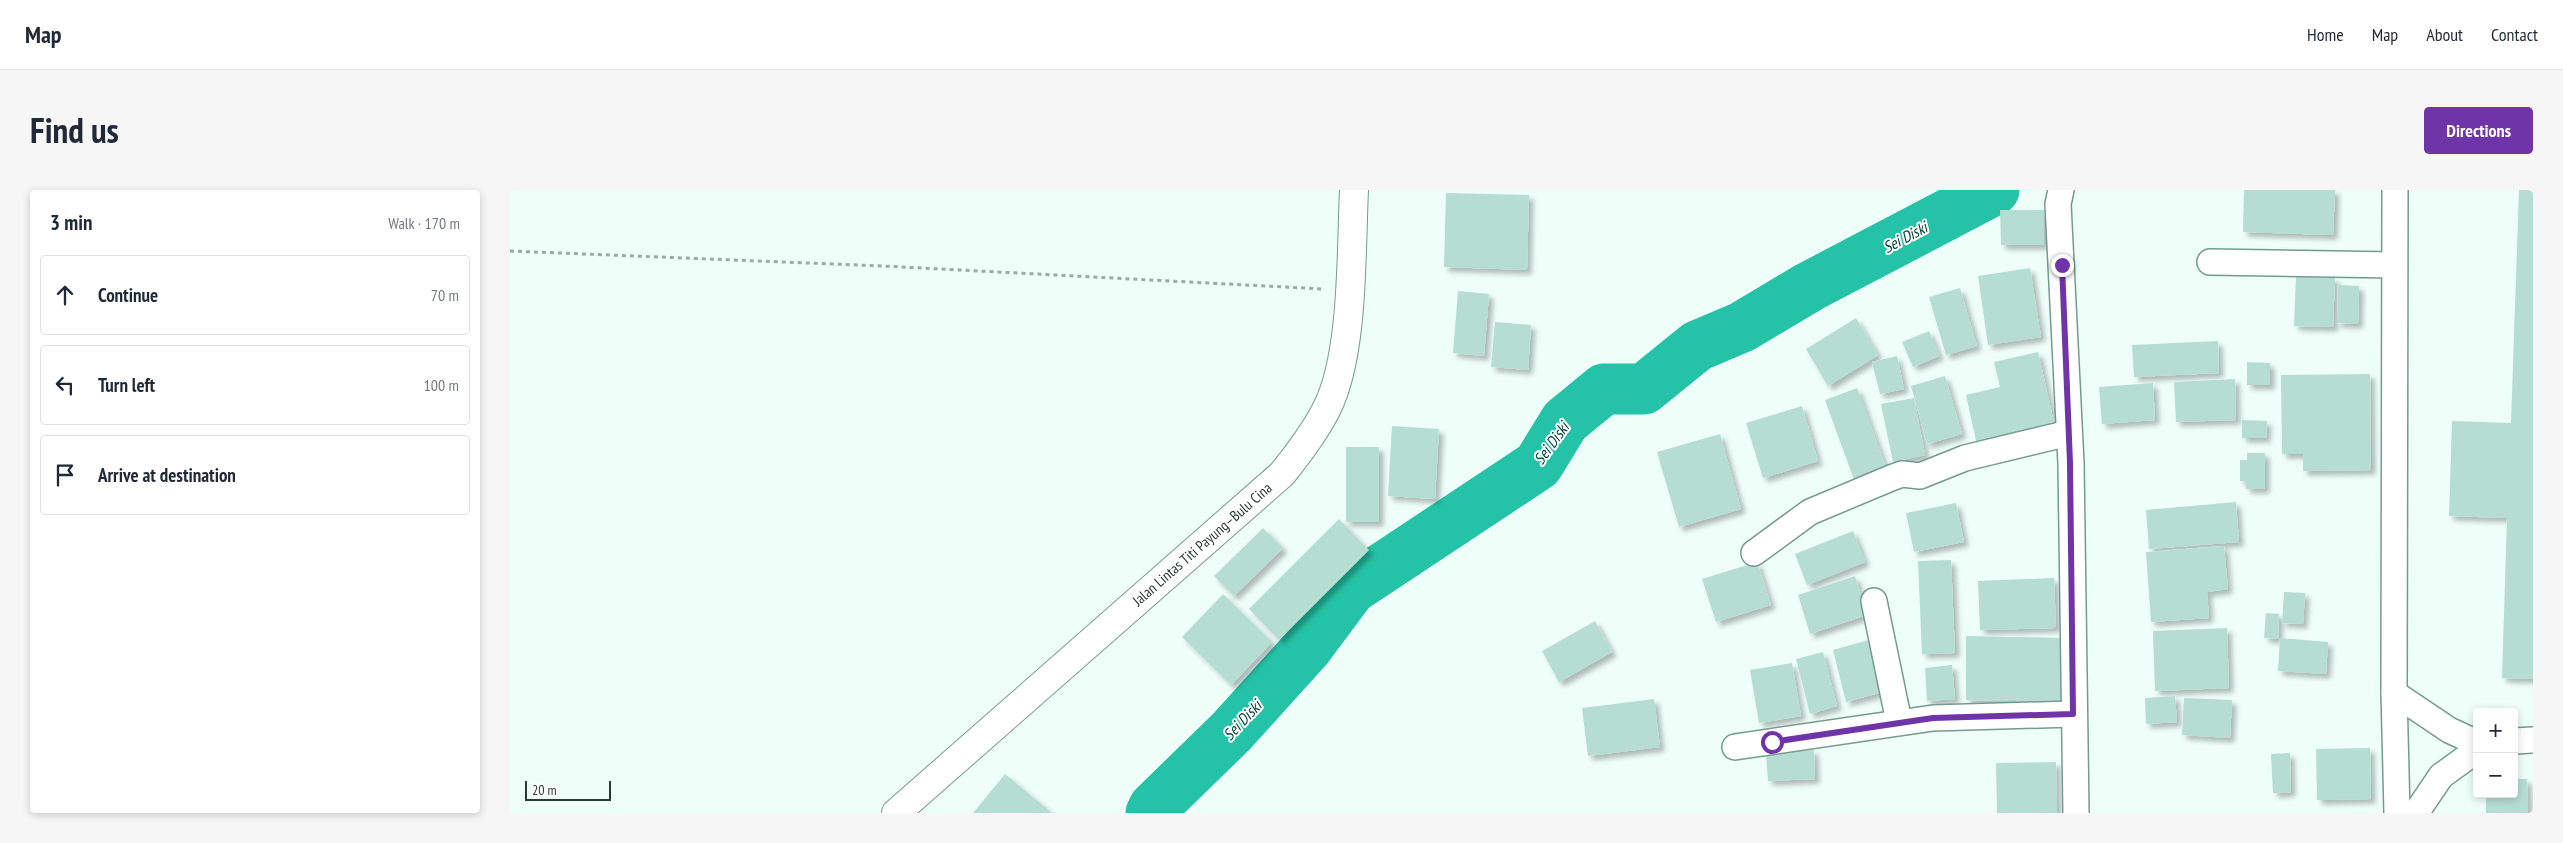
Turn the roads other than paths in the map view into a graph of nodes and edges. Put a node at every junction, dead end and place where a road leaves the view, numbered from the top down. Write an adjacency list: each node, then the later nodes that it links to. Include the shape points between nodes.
1 (1354, 190): 17 (main road, Jalan Lintas Titi Payung–Bulu Cina, via 1344,350 1337,384 1310,439 1282,474)
2 (2396, 190): 5 (street)
3 (2059, 197): 6 (street)
4 (2210, 262): 5 (street)
5 (2394, 265): 9 (street)
6 (2069, 433): 7 (street, via 1965,458 1920,476 1902,474 1891,478 1810,512); 10 (street)
7 (1754, 553)
8 (1874, 601): 11 (street)
9 (2394, 693): 13 (street, via 2449,730); 19 (street)
10 (2073, 714): 11 (street); 18 (street)
11 (1900, 722): 15 (street)
12 (2533, 740): 14 (street)
13 (2473, 741)
14 (2518, 741)
15 (1735, 747)
16 (2473, 753): 20 (street, via 2442,776)
17 (896, 813)
18 (2076, 813)
19 (2397, 813)
20 (2416, 813)

